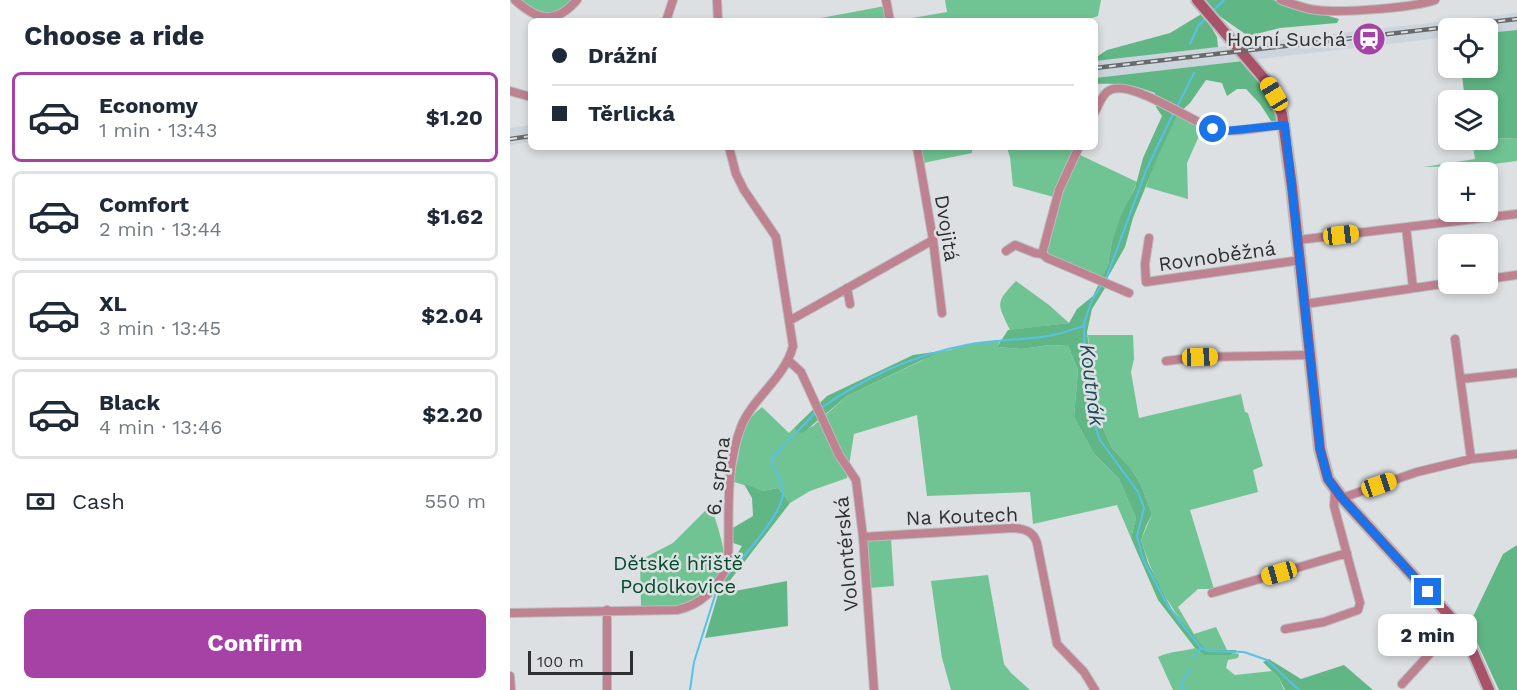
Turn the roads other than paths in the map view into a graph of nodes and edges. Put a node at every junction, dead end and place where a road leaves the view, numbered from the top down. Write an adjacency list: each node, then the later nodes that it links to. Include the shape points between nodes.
1 (515, 0): 9 (street, via 531,12)
2 (577, 0): 10 (street)
3 (673, 0): 11 (street)
4 (717, 0): 12 (street)
5 (886, 0): 13 (street)
6 (1197, 0): 17 (main road, via 1267,82)
7 (1281, 0): 8 (street, via 1327,10 1395,7)
8 (1435, 0)
9 (553, 18)
10 (559, 18)
11 (667, 18)
12 (718, 18)
13 (889, 18)
14 (510, 91): 15 (street)
15 (528, 96)
16 (1098, 107): 17 (street, via 1107,92 1126,89 1213,129)
17 (1285, 125): 25 (main road)
18 (730, 150): 38 (street, via 744,190 776,237)
19 (918, 150): 24 (street, Dvojitá)
20 (1078, 150): 27 (street, via 1059,190)
21 (1517, 214): 22 (street)
22 (1406, 227): 25 (street); 33 (street)
23 (1149, 238): 28 (street, Rovnoběžná, via 1146,282)
24 (933, 240): 32 (street); 37 (street, Dvojitá)
25 (1298, 240): 28 (main road)
26 (1006, 251): 27 (street, via 1015,245)
27 (1042, 254): 34 (street)
28 (1301, 260): 36 (main road)
29 (1517, 275): 30 (street)
30 (1498, 278)
31 (1438, 285): 33 (street)
32 (847, 288): 35 (street); 38 (street)
33 (1413, 288): 36 (street)
34 (1129, 293)
35 (850, 304)
36 (1305, 304): 40 (main road)
37 (942, 314)
38 (789, 321): 41 (street, via 793,346)
39 (1455, 339): 44 (street)
40 (1311, 355): 42 (street); 47 (main road, via 1320,449 1328,479)
41 (789, 361): 48 (street, Volontérská, via 801,372 839,455 856,480); 51 (street, 6. srpna, via 741,427 730,484 728,564 722,577 702,599 687,608)
42 (1166, 361)
43 (1517, 373): 44 (street)
44 (1461, 379): 46 (street)
45 (1517, 453): 46 (street)
46 (1471, 459): 47 (street)
47 (1338, 494): 49 (street, via 1334,506); 53 (main road)
48 (863, 537): 59 (street, Volontérská); 60 (street, Na Koutech, via 1013,528 1030,532 1037,543 1057,644)
49 (1347, 553): 50 (street); 54 (street, via 1360,603 1358,610 1324,622)
50 (1212, 593)
51 (607, 610): 52 (street, 6. srpna); 58 (street)
52 (510, 613)
53 (1457, 624): 56 (street); 61 (main road)
54 (1285, 629)
55 (510, 676): 57 (street)
56 (1402, 684)
57 (511, 690)
58 (607, 690)
59 (874, 690)
60 (1095, 690)
61 (1489, 690)

